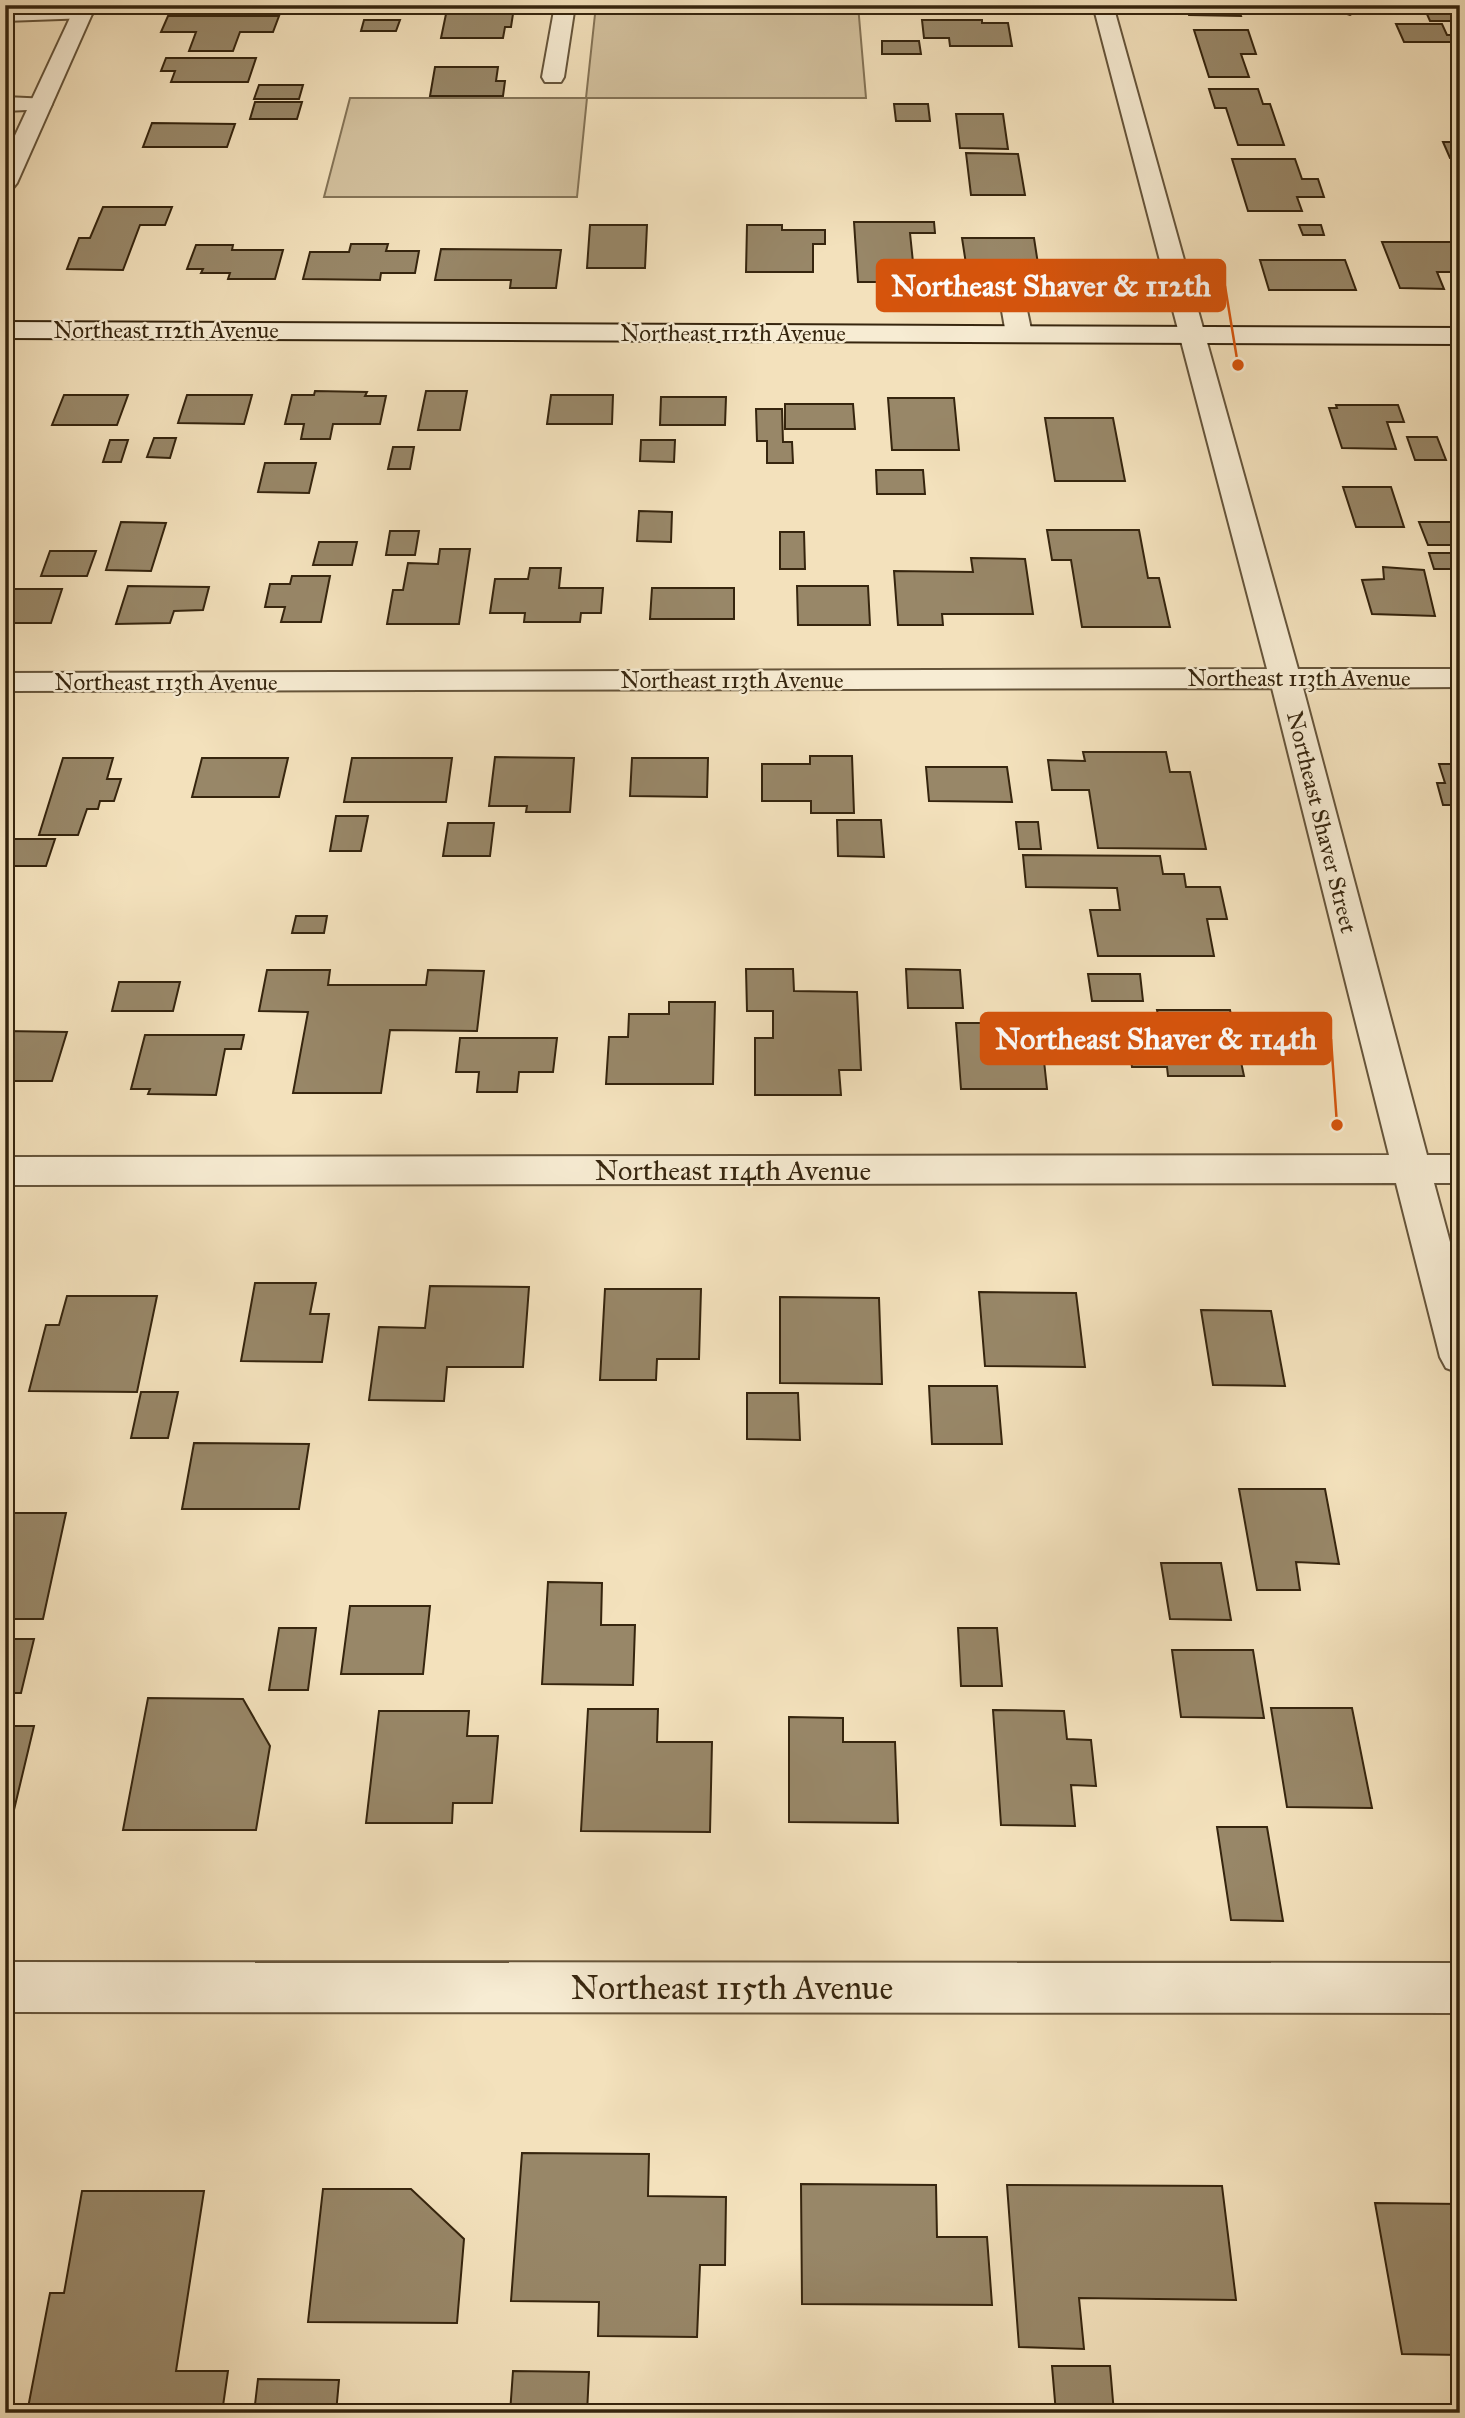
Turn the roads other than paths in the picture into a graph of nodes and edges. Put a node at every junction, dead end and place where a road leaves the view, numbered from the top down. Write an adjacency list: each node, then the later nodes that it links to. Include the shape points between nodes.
1 (565, 5): 5 (street)
2 (1103, 5): 9 (street, Northeast Shaver Street)
3 (84, 10): 4 (street); 7 (street)
4 (5, 15)
5 (553, 76)
6 (5, 104): 7 (street)
7 (41, 104): 8 (street)
8 (5, 183)
9 (1180, 289): 11 (street, via 1010,288); 12 (street, Northeast Shaver Street)
10 (5, 330): 11 (street, Northeast 112th Avenue)
11 (1019, 334): 12 (street, Northeast 112th Avenue)
12 (1193, 335): 13 (street, Northeast 112th Avenue); 14 (street, Northeast Shaver Street)
13 (1460, 336)
14 (1285, 678): 15 (street, Northeast 113th Avenue); 16 (street, Northeast 113th Avenue); 17 (street, Northeast Shaver Street)
15 (1460, 678)
16 (5, 682)
17 (1411, 1169): 18 (street, Northeast 114th Avenue); 19 (street, Northeast 114th Avenue); 20 (street, Northeast Shaver Street)
18 (1460, 1169)
19 (5, 1171)
20 (1460, 1357)
21 (5, 1987): 22 (street, Northeast 115th Avenue)
22 (1460, 1988)

